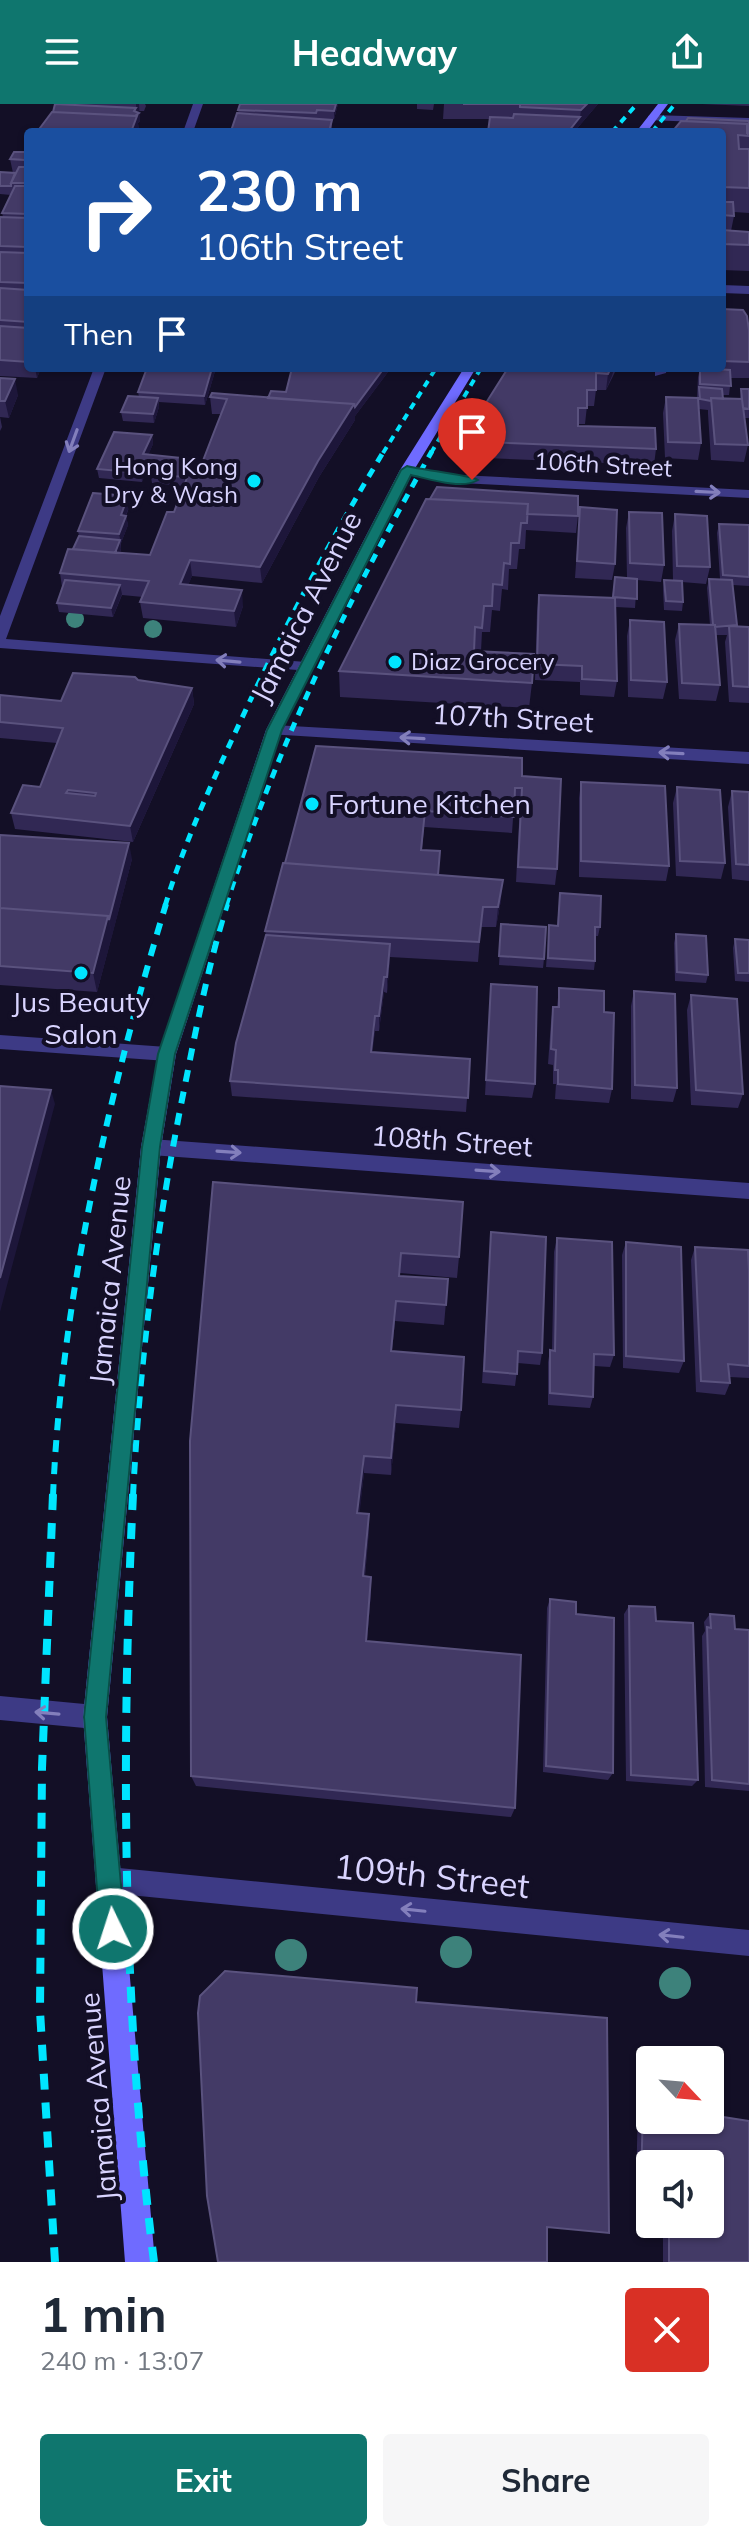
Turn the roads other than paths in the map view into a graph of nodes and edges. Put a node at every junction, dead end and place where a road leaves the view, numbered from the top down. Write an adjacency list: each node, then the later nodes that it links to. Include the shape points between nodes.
1 (198, 104): 5 (street)
2 (663, 104): 3 (main road)
3 (652, 118): 4 (street); 6 (main road)
4 (749, 121)
5 (189, 128)
6 (644, 128)
7 (726, 289): 8 (street)
8 (749, 290)
9 (99, 372): 13 (street, one-way to 13)
10 (468, 372): 11 (main road, Jamaica Avenue)
11 (407, 470): 12 (street, 106th Street, one-way to 12, via 441,478); 15 (main road, Jamaica Avenue)
12 (749, 494)
13 (0, 636)
14 (0, 643): 15 (street, one-way to 14)
15 (306, 667): 16 (main road, Jamaica Avenue)
16 (274, 730): 17 (street, 107th Street, one-way to 16); 19 (main road, Jamaica Avenue)
17 (749, 758)
18 (0, 1042): 19 (street)
19 (167, 1054): 20 (main road, Jamaica Avenue)
20 (151, 1147): 21 (street, 108th Street, one-way to 21); 23 (main road, Jamaica Avenue)
21 (749, 1191)
22 (0, 1708): 23 (street, one-way to 22)
23 (95, 1717): 24 (main road, Jamaica Avenue)
24 (109, 1880): 25 (street, 109th Street, one-way to 24); 26 (main road, Jamaica Avenue)
25 (749, 1943)
26 (140, 2262)

